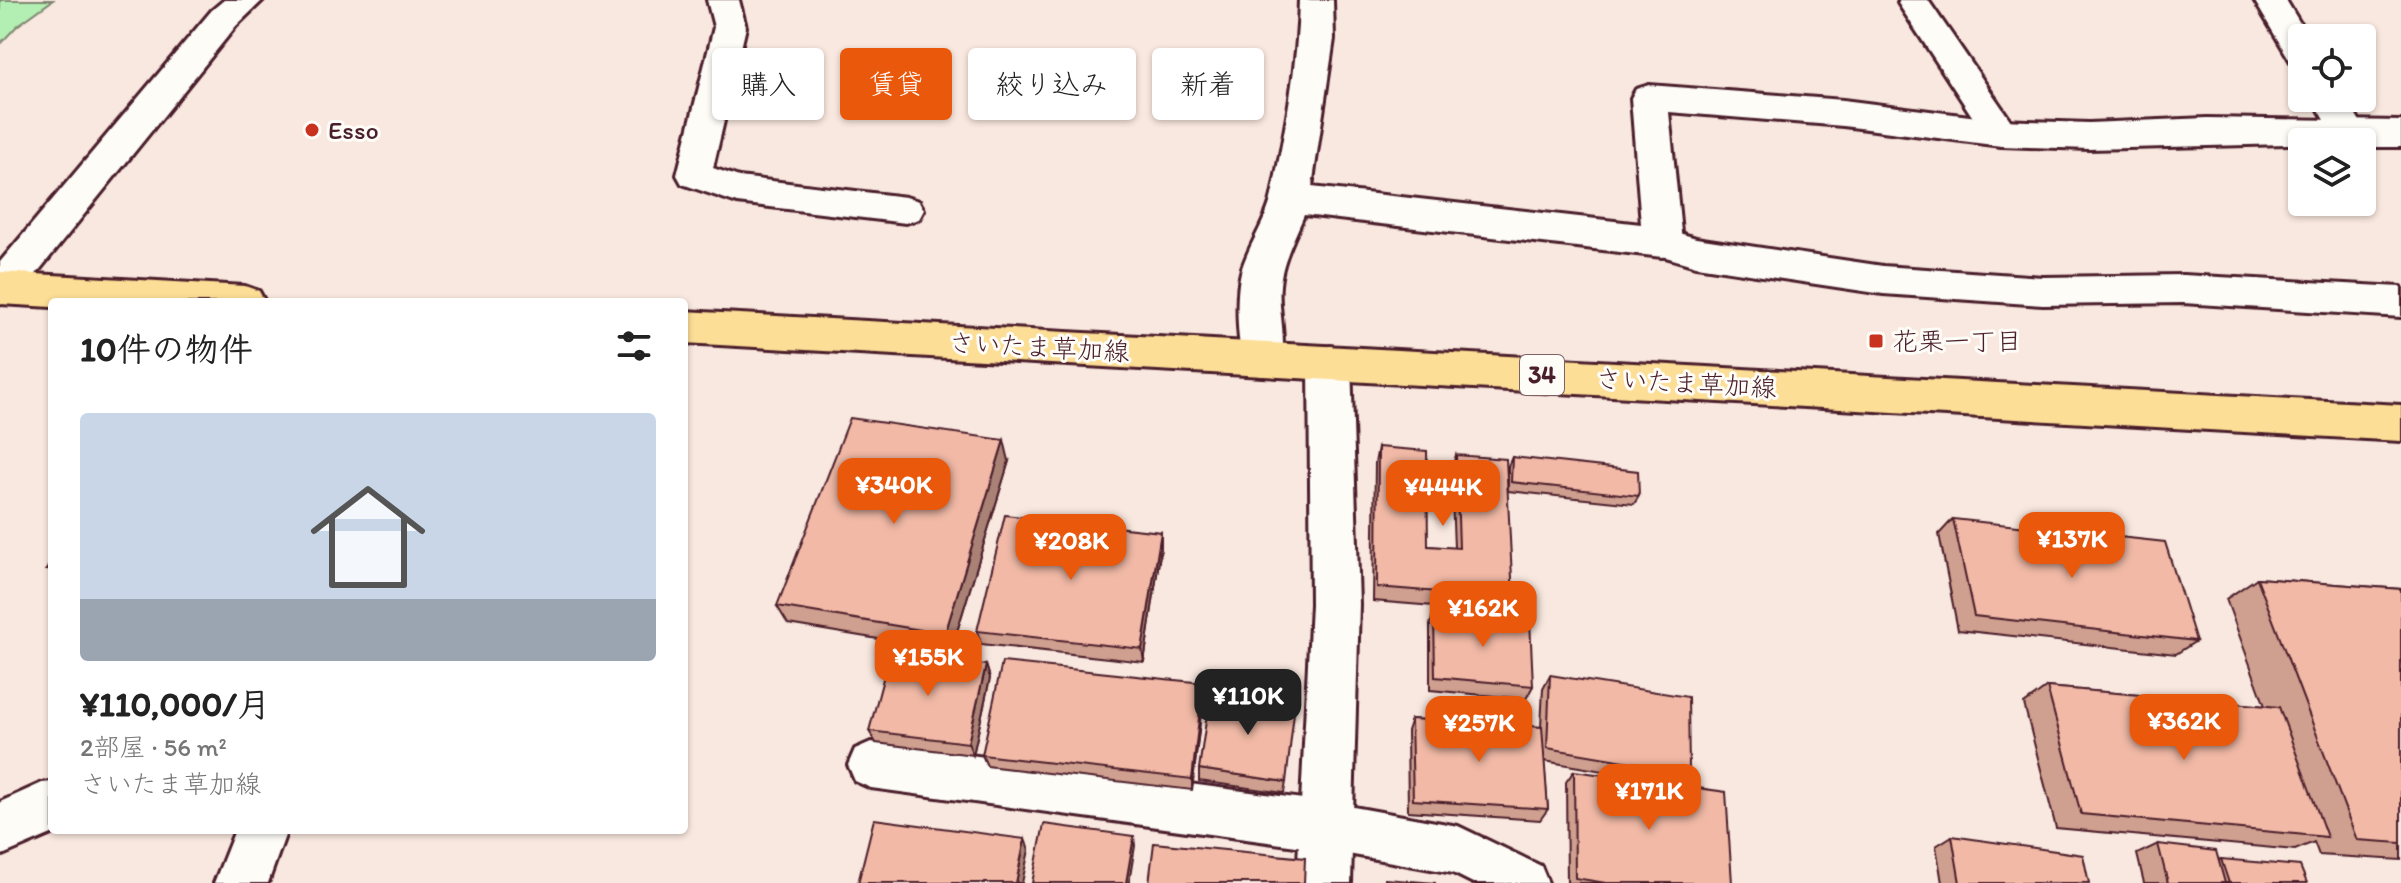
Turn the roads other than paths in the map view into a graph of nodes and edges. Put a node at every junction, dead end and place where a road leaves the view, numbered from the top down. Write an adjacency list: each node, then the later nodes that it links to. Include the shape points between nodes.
1 (246, 0): 14 (street, via 224,18)
2 (723, 0): 12 (lane, via 730,27 694,175 737,190)
3 (1316, 0): 11 (street, via 1316,39)
4 (2270, 0): 6 (lane)
5 (1914, 3): 8 (lane)
6 (2288, 30)
7 (2288, 132): 8 (street)
8 (2001, 133): 13 (street, via 1843,113 1649,98)
9 (2376, 134): 10 (street)
10 (2401, 134)
11 (1291, 199): 13 (street); 18 (street, via 1262,269)
12 (906, 210)
13 (1662, 242): 16 (lane, via 1696,252 1883,280 2043,291 2183,289)
14 (1, 288): 15 (main road)
15 (175, 298)
16 (2401, 302)
17 (688, 327): 18 (main road, さいたま草加線 / 34)
18 (1262, 359): 19 (main road, さいたま草加線 / 34)
19 (1330, 363): 20 (main road, さいたま草加線 / 34); 23 (street, via 1335,604)
20 (2401, 423)
21 (871, 765): 23 (lane)
22 (48, 808): 24 (street)
23 (1326, 826): 27 (street); 28 (lane, via 1458,850)
24 (0, 830)
25 (259, 834): 26 (street)
26 (241, 883)
27 (1324, 883)
28 (1524, 883)

